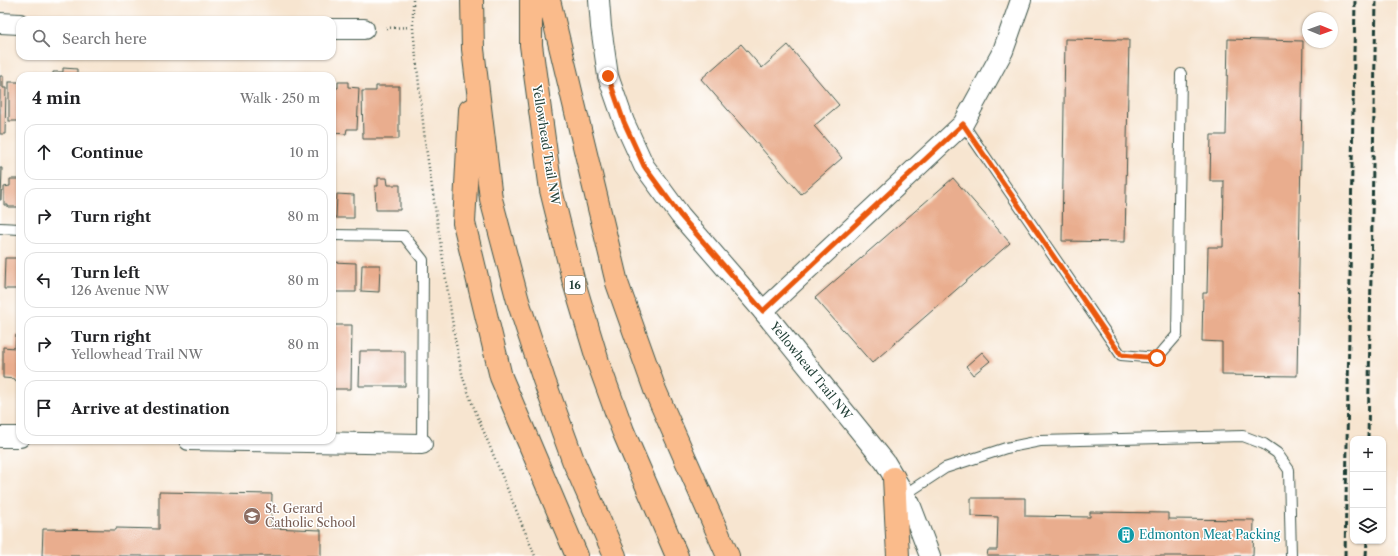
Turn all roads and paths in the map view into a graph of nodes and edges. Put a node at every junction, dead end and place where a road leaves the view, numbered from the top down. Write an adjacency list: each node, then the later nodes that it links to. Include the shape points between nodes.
1 (472, 0): 11 (highway)
2 (531, 0): 26 (highway, Yellowhead Trail NW / 16, via 531,45 551,190 573,279 598,362 623,431)
3 (549, 0): 23 (highway, via 617,283 655,390)
4 (599, 0): 17 (street, Yellowhead Trail NW, via 608,76 624,122 644,166 680,215)
5 (1021, 0): 13 (street, via 1003,51)
6 (0, 23): 7 (street)
7 (16, 24)
8 (413, 27): 10 (path)
9 (336, 29): 10 (street)
10 (364, 29)
11 (473, 49): 24 (highway, via 464,223 501,377); 25 (highway, via 491,199 518,301 573,460)
12 (1181, 74): 13 (lane, via 1177,336 1157,358 1121,355)
13 (963, 124): 17 (street)
14 (0, 228): 15 (lane)
15 (16, 229)
16 (336, 235): 21 (lane, via 404,236 424,260)
17 (763, 311): 22 (street, Yellowhead Trail NW, via 880,456)
18 (0, 437): 19 (street)
19 (16, 437)
20 (336, 443): 21 (street)
21 (422, 444)
22 (899, 487): 27 (highway); 28 (street, Yellowhead Trail NW, via 910,504); 29 (lane, via 945,468 1006,448 1040,441 1243,436 1264,444 1277,453 1289,470)
23 (727, 551)
24 (577, 556)
25 (615, 556)
26 (677, 556)
27 (898, 556)
28 (930, 556)
29 (1291, 556)

